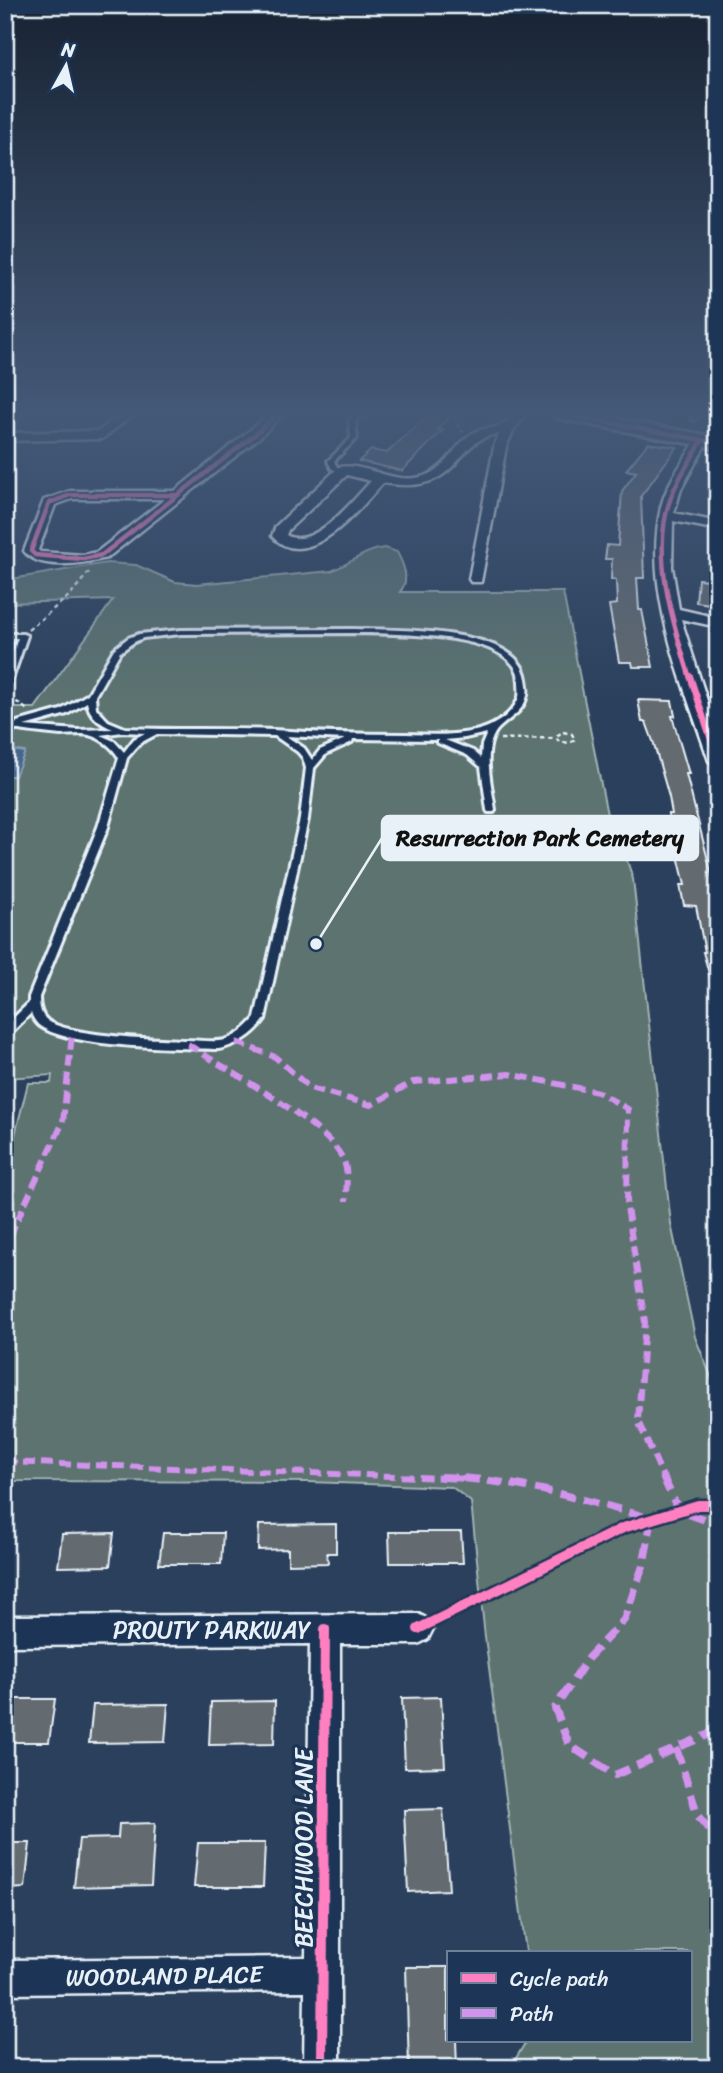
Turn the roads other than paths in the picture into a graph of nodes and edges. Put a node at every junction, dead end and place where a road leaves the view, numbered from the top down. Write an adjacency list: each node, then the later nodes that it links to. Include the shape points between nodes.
1 (47, 510): 2 (street, via 31,547 46,558 98,556)
2 (160, 510)
3 (302, 510): 4 (street, via 281,529 280,538 300,544 317,540)
4 (348, 510)
5 (489, 510): 9 (street)
6 (667, 510): 7 (street)
7 (666, 515): 8 (street); 10 (street, via 664,573)
8 (718, 526)
9 (476, 579)
10 (671, 612): 11 (street); 22 (street)
11 (718, 623)
12 (5, 636): 13 (lane, via 23,636)
13 (5, 688)
14 (91, 696): 15 (lane, via 42,720); 16 (lane, via 117,651 142,636 255,631 459,636 487,644 519,667 525,682 522,700); 17 (lane, via 92,709)
15 (5, 724): 17 (lane, via 43,732)
16 (496, 726): 21 (lane, via 466,735); 24 (lane, via 484,752)
17 (108, 732): 18 (lane); 23 (lane)
18 (157, 732): 19 (lane); 23 (lane, via 137,741)
19 (273, 733): 20 (lane); 25 (lane, via 301,750)
20 (359, 738): 21 (lane); 25 (lane, via 332,746)
21 (429, 738): 24 (lane, via 470,753)
22 (717, 757)
23 (123, 758): 27 (lane, via 103,827)
24 (485, 767): 26 (lane)
25 (310, 768): 27 (lane, via 304,819 266,998 260,1019 248,1034 219,1045 72,1034 38,1020)
26 (491, 810)
27 (33, 1006): 28 (lane)
28 (5, 1032)
29 (325, 1629): 30 (street, PROUTY PARKWAY); 31 (street, PROUTY PARKWAY); 32 (street, BEECHWOOD LANE)
30 (418, 1629)
31 (5, 1632)
32 (323, 1974): 33 (street, WOODLAND PLACE); 34 (street, BEECHWOOD LANE)
33 (5, 1977)
34 (322, 2068)

